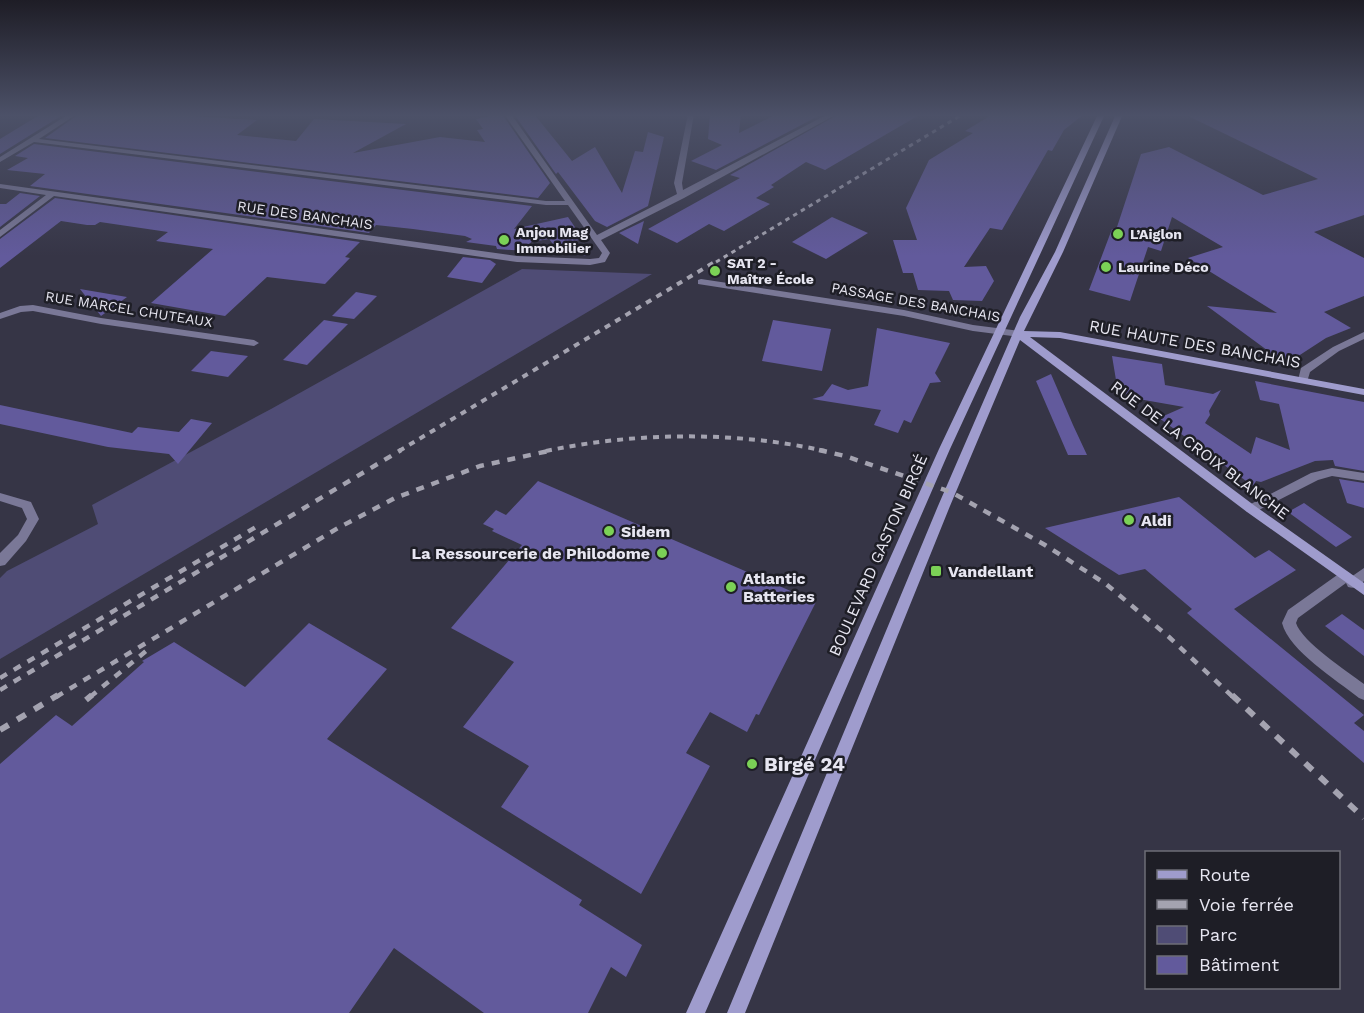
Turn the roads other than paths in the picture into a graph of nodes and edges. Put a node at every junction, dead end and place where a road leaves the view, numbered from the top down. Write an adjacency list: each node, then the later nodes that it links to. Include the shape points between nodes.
1 (205, 161): 10 (street)
2 (540, 161): 10 (street)
3 (682, 161): 9 (street, via 678,183)
4 (746, 161): 9 (street)
5 (1079, 161): 15 (main road, BOULEVARD GASTON BIRGÉ)
6 (1099, 161): 16 (main road)
7 (0, 186): 8 (street, RUE DES BANCHAIS)
8 (52, 194): 11 (street); 12 (street, RUE DES BANCHAIS, via 517,259 590,262 606,254)
9 (681, 196): 12 (street)
10 (569, 203): 12 (street)
11 (0, 234)
12 (596, 239)
13 (701, 282): 15 (street, PASSAGE DES BANCHAIS)
14 (0, 316): 18 (street, RUE MARCEL CHUTEAUX, via 33,308)
15 (999, 331): 16 (street, PASSAGE DES BANCHAIS); 28 (main road, BOULEVARD GASTON BIRGÉ)
16 (1019, 334): 19 (main road, RUE HAUTE DES BANCHAIS, via 1060,335); 23 (main road, RUE DE LA CROIX BLANCHE); 29 (main road, via 944,506)
17 (1364, 335): 19 (street, via 1305,370)
18 (254, 343)
19 (1303, 380): 20 (main road, RUE HAUTE DES BANCHAIS)
20 (1364, 392)
21 (1364, 477): 23 (street, via 1332,472 1315,476)
22 (0, 497): 24 (street, via 27,505 33,519 22,538)
23 (1251, 509): 26 (main road, RUE DE LA CROIX BLANCHE)
24 (0, 561)
25 (1364, 573): 26 (street)
26 (1354, 583): 27 (street, via 1293,614 1289,626 1300,641)
27 (1364, 693)
28 (695, 1013)
29 (736, 1013)

